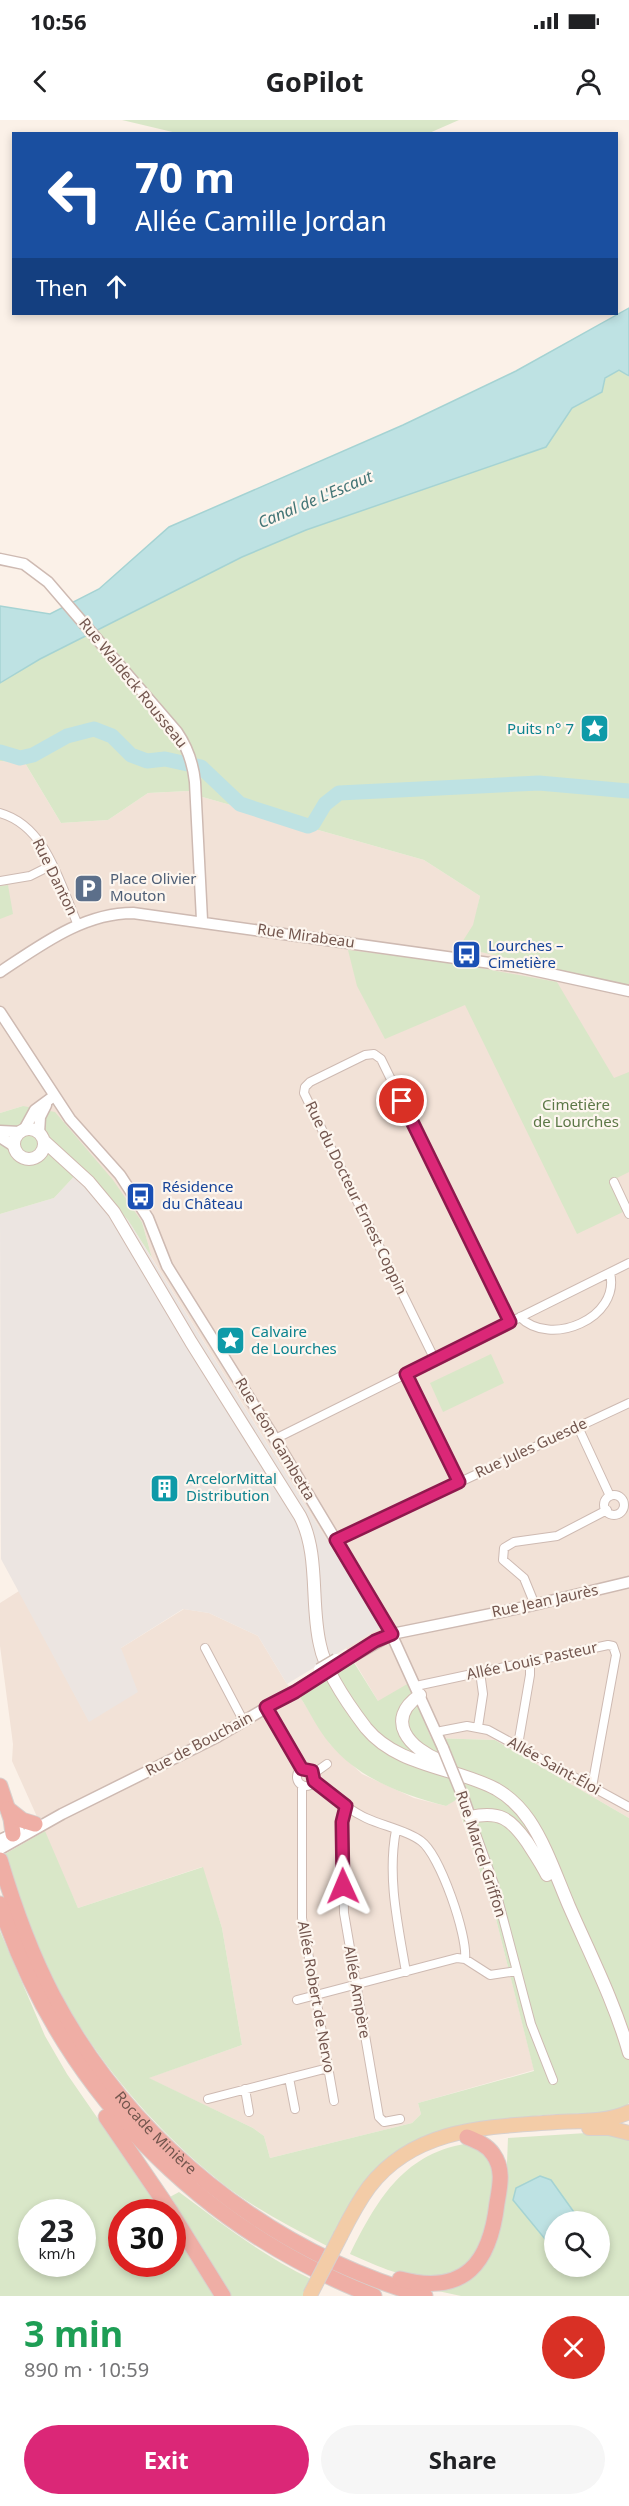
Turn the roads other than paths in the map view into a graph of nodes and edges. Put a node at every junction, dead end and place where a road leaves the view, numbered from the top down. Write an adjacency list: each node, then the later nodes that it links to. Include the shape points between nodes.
1 (0, 559): 5 (street, Rue Waldeck Rousseau, via 30,568 57,592 177,732 195,775)
2 (0, 813): 3 (street, Rue Danton, via 17,820 32,833)
3 (52, 865): 4 (street, via 30,876); 6 (street, Rue Danton)
4 (0, 881)
5 (202, 920): 6 (street, Rue Mirabeau, via 121,913); 8 (street, Rue Mirabeau, via 519,967)
6 (78, 925): 7 (street, Rue Mirabeau)
7 (0, 972)
8 (627, 990)
9 (0, 1012): 10 (street, Rue Léon Gambetta)
10 (54, 1096): 12 (street, via 35,1110); 14 (street, via 41,1114); 28 (street, Rue Léon Gambetta, via 120,1175 151,1223 167,1266)
11 (0, 1131): 12 (street)
12 (22, 1131): 14 (main road, via 33,1130); 15 (main road, via 15,1137)
13 (0, 1137): 15 (street)
14 (41, 1137): 16 (main road, via 42,1151); 17 (main road)
15 (14, 1146): 16 (main road, via 21,1157)
16 (36, 1158): 17 (main road)
17 (75, 1170): 60 (main road, via 114,1212 303,1522 320,1645 358,1716 372,1734 392,1749 482,1783 514,1802 534,1828)
18 (614, 1182): 19 (street)
19 (629, 1214)
20 (629, 1263): 21 (street)
21 (610, 1273): 22 (street); 22 (street, via 605,1303 581,1323 550,1329 528,1324)
22 (520, 1317): 23 (street)
23 (510, 1322): 24 (street); 24 (street, Rue du Docteur Ernest Coppin, via 381,1059 375,1054 365,1055 310,1082 304,1093)
24 (435, 1359): 25 (street)
25 (406, 1374): 28 (street); 29 (street)
26 (629, 1403): 27 (street, Rue Jules Guesde)
27 (578, 1427): 29 (street, Rue Jules Guesde); 30 (street)
28 (275, 1439): 33 (street, Rue Léon Gambetta)
29 (459, 1482): 33 (street, Rue Jules Guesde)
30 (610, 1496): 31 (street); 32 (street, via 605,1502)
31 (626, 1502): 32 (street, via 620,1513)
32 (607, 1510): 35 (street, via 557,1536 514,1542 504,1548 502,1560 527,1582)
33 (336, 1540): 36 (street, Rue Léon Gambetta)
34 (629, 1582): 35 (street, Rue Jean Jaurès)
35 (535, 1605): 36 (street, Rue Jean Jaurès)
36 (390, 1631): 40 (street, Rue Marcel Griffon); 41 (street, Rue de Bouchain)
37 (205, 1648): 42 (street)
38 (530, 1661): 39 (street, Allée Louis Pasteur); 45 (street); 51 (street, Allée Louis Pasteur, via 608,1645 615,1647)
39 (480, 1672): 40 (street, Allée Louis Pasteur); 43 (street, via 483,1694)
40 (418, 1690): 44 (street, Rue Marcel Griffon); 60 (main road, via 404,1710 403,1723 409,1741 428,1756 493,1778 525,1801 544,1830)
41 (266, 1707): 42 (street, Rue de Bouchain); 47 (street)
42 (244, 1722): 55 (street, Rue de Bouchain)
43 (478, 1727): 44 (street, Allée Saint-Éloi); 45 (street, Allée Saint-Éloi)
44 (436, 1732): 56 (street, Rue Marcel Griffon, bridge)
45 (518, 1745): 51 (street, Allée Saint-Éloi)
46 (327, 1764): 48 (street)
47 (302, 1769): 48 (street, via 308,1769); 49 (street, via 297,1778)
48 (314, 1777): 49 (street, via 309,1785); 52 (street)
49 (302, 1785): 67 (street, Allée Robert de Nervo, via 301,1912)
50 (0, 1786): 54 (highway, Rocade Minière)
51 (592, 1787): 53 (street, Allée Saint-Éloi)
52 (346, 1806): 58 (street); 66 (street, Allée Ampère, via 342,1822 343,1907)
53 (629, 1808)
54 (8, 1809): 57 (highway); 59 (highway, Rocade Minière)
55 (62, 1814): 57 (street); 59 (street)
56 (470, 1817): 62 (main road, via 495,1815 513,1824 543,1866); 64 (street, Rue Marcel Griffon, via 492,1877)
57 (35, 1824): 59 (street)
58 (396, 1830): 63 (street, via 418,1839 429,1849 456,1907); 65 (street, via 394,1901)
59 (4, 1845): 87 (highway, Rocade Minière, via 21,1923 45,1981 85,2050 112,2087 154,2135 200,2178 251,2216)
60 (564, 1894): 62 (main road)
61 (0, 1904): 71 (highway, Rocade Minière, via 32,1984)
62 (585, 1943): 69 (main road)
63 (465, 1959): 64 (street, via 490,1975); 65 (street)
64 (517, 1971): 74 (street, Rue Marcel Griffon)
65 (406, 1972): 66 (street)
66 (356, 1984): 67 (street); 81 (street, Allée Ampère, via 379,2117 386,2122)
67 (315, 1995): 68 (street); 72 (street, Allée Robert de Nervo)
68 (297, 2000)
69 (627, 2044): 70 (main road)
70 (629, 2053)
71 (72, 2055): 84 (highway, via 72,2067); 90 (highway, Rocade Minière, via 127,2128 196,2194 276,2250)
72 (328, 2068): 73 (street); 77 (street, Allée Robert de Nervo)
73 (289, 2078): 75 (street); 78 (street)
74 (553, 2080)
75 (245, 2089): 76 (street); 79 (street)
76 (208, 2099)
77 (334, 2101)
78 (295, 2109)
79 (249, 2112)
80 (629, 2112): 86 (main road, via 605,2119 476,2129 430,2140 380,2174 364,2194)
81 (400, 2119)
82 (629, 2133): 83 (main road, via 595,2128)
83 (467, 2137): 86 (main road, via 431,2147 397,2168); 87 (highway, via 491,2151 501,2177 491,2236 482,2259 470,2271 439,2283 414,2283)
84 (163, 2199)
85 (186, 2236): 88 (highway)
86 (344, 2237): 89 (main road)
87 (306, 2248): 91 (highway, Rocade Minière, via 348,2269)
88 (223, 2296)
89 (312, 2296)
90 (374, 2296)
91 (425, 2296)

